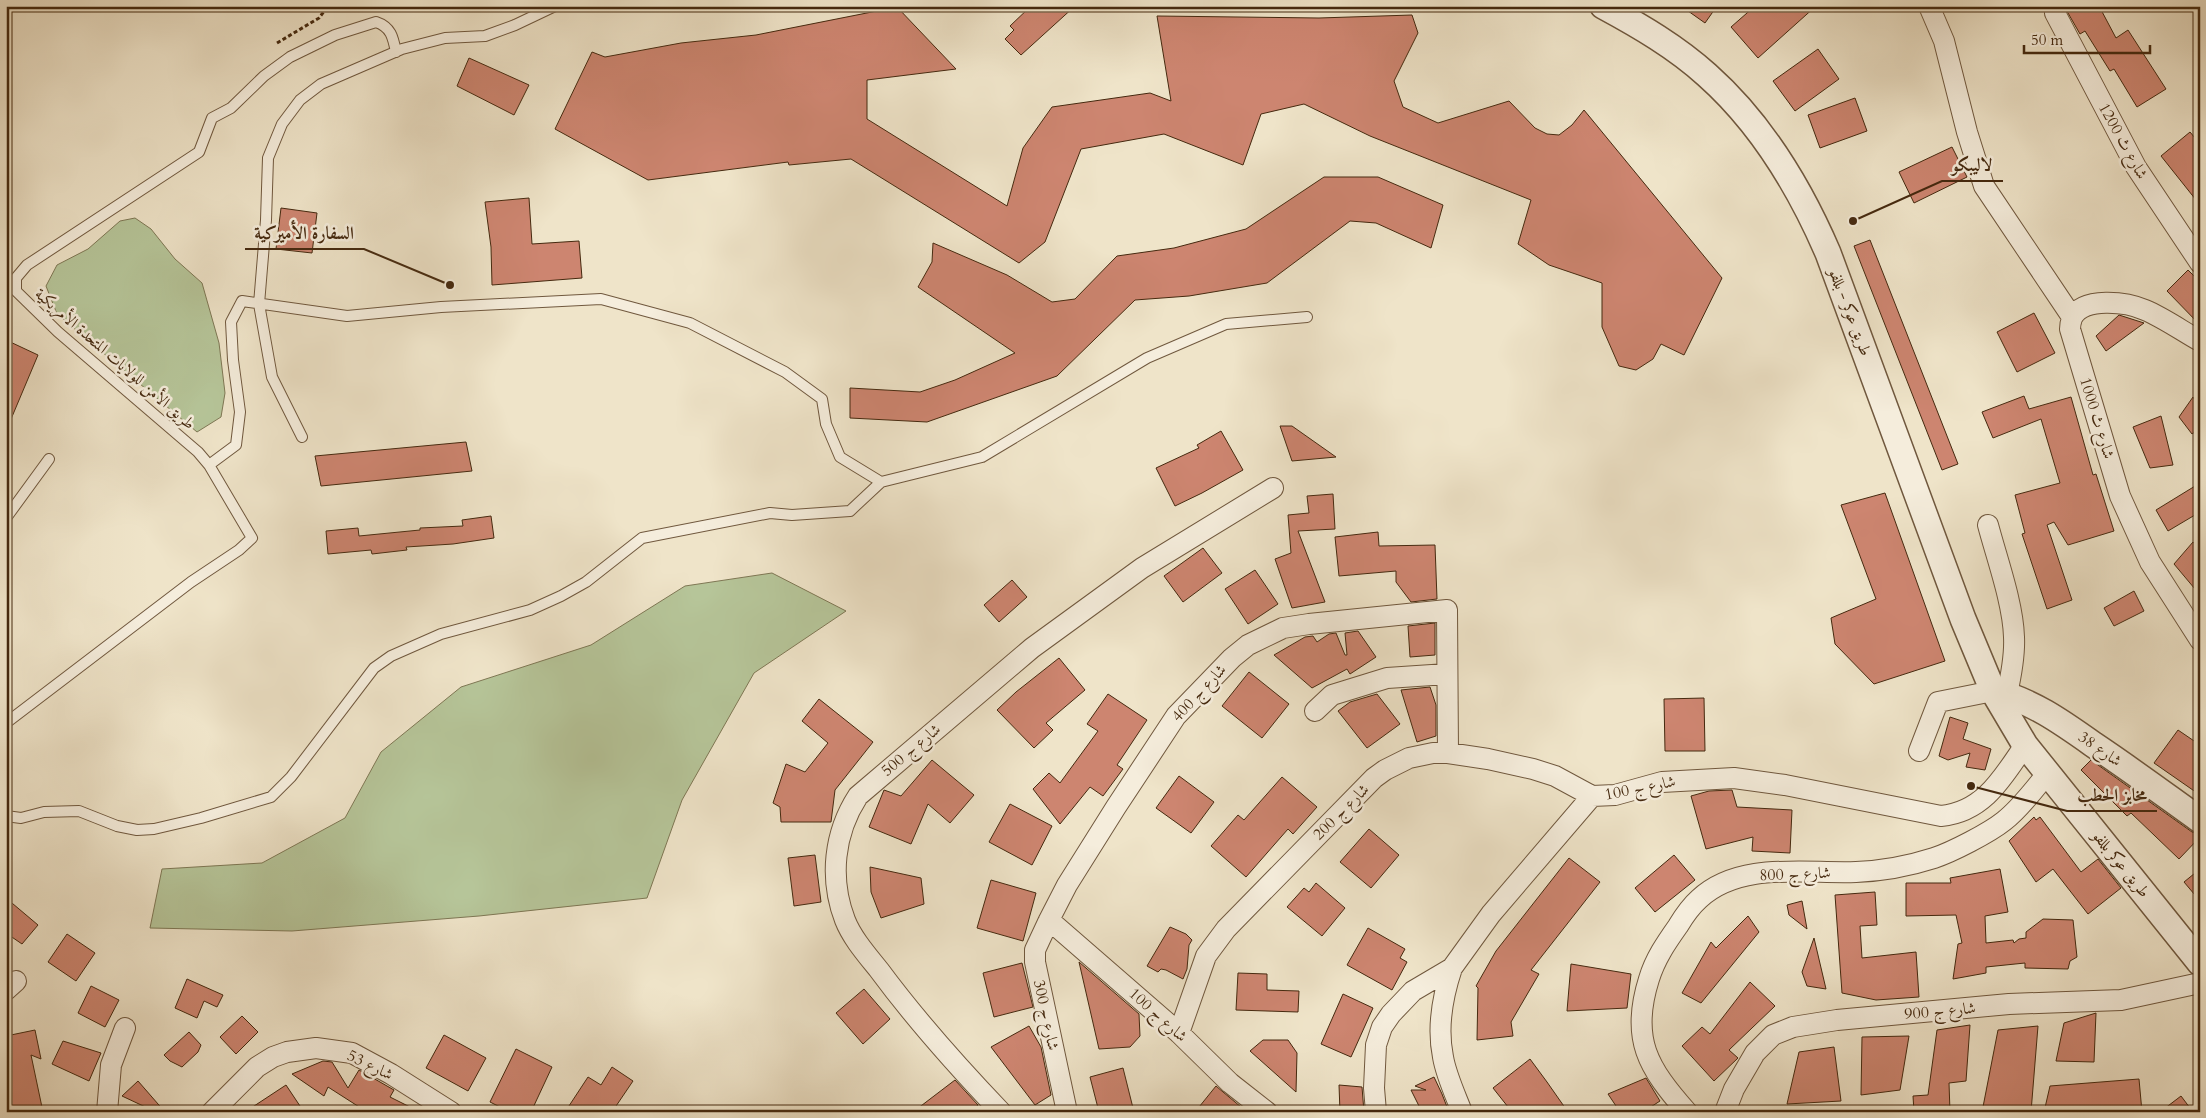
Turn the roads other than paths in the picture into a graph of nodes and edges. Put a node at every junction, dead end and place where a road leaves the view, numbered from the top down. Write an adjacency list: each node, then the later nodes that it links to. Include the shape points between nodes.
1 (555, 6): 5 (lane, via 485,36 445,38)
2 (1604, 6): 20 (street, طريق عوكر - بللفو, via 1668,44 1707,75 1756,130 1807,206 1854,320 1940,558)
3 (1929, 6): 9 (street, via 1944,41 1984,186)
4 (2055, 13): 6 (street, شارع ث 1200, via 2136,167)
5 (396, 52): 7 (lane, via 321,84 300,100 282,124 268,158); 13 (lane, طريق الأمن للولايات المتحدة الأمريكية, via 388,27 376,22 335,35 290,56 231,108 212,118 199,152 27,265 16,278 16,291 22,299)
6 (2200, 263)
7 (259, 304): 11 (lane, via 272,377); 13 (lane, via 242,301 231,322 240,412 236,445); 14 (lane, via 348,316 440,306 601,299 690,323 784,372 822,399 826,424 840,457)
8 (1307, 317): 14 (lane, via 1226,324 1148,358 982,457)
9 (2072, 317): 10 (street, via 2098,303 2129,306 2145,310); 18 (street, شارع ث 1000, via 2070,329 2120,496 2150,562)
10 (2200, 341)
11 (302, 437)
12 (49, 459): 16 (lane)
13 (209, 465): 22 (lane, طريق الأمن للولايات المتحدة الأمريكية, via 252,538)
14 (881, 482): 28 (lane, via 850,511 792,515 770,513 642,538 586,582 530,610 440,634 399,652 374,668 291,777 270,797 154,829 117,826 79,810 44,812 21,818)
15 (1273, 488): 39 (street, شارع ج 500, via 1142,568 1032,648 858,796 849,809 839,836 835,863 838,897 845,921 898,996)
16 (6, 518)
17 (1988, 525): 20 (street, via 2012,617 2014,638 2012,666)
18 (2200, 640)
19 (1447, 674): 21 (street, via 1387,678 1332,695); 25 (street); 30 (street, شارع ج 400, via 1447,610 1283,628 1248,646 1216,673 1176,716 1077,869)
20 (2000, 693): 23 (street, طريق عوكر بللفو); 24 (street, via 1938,702); 29 (street, شارع 38, via 2042,710)
21 (1315, 711)
22 (6, 723)
23 (2025, 745): 26 (street, طريق عوكر بللفو); 27 (street, شارع ج 100, via 1994,790 1980,802 1950,815 1941,816 1734,778 1662,782 1615,795)
24 (1919, 751)
25 (1448, 753): 27 (street, شارع ج 200, via 1533,769); 35 (street, شارع ج 200, via 1414,756 1385,770 1226,929 1206,956)
26 (2048, 773): 31 (street, طريق عوكر بللفو); 44 (street, شارع ج 800, via 2004,821 1936,858 1858,872 1773,872 1732,879 1700,898 1658,956 1642,1001 1643,1045 1654,1071)
27 (1592, 796): 32 (street, شارع ج 100, via 1491,914)
28 (6, 816)
29 (2200, 820)
30 (1048, 920): 35 (street, شارع ج 100); 40 (street, شارع ج 300, via 1035,950 1035,962)
31 (2200, 963)
32 (1452, 968): 42 (street, شارع ج 100, via 1401,1001 1382,1027 1376,1045); 43 (street, via 1446,988 1441,1046)
33 (2200, 983): 45 (street, شارع ج 900, via 2121,1000 2009,1004 1793,1027 1773,1035 1760,1047 1744,1070)
34 (125, 1028): 36 (street, via 111,1065)
35 (1179, 1033): 41 (street, شارع ج 100, via 1230,1083)
36 (107, 1112)
37 (212, 1112): 38 (street, شارع 53, via 258,1067 287,1052 316,1048 352,1053)
38 (451, 1112)
39 (1001, 1112)
40 (1067, 1112)
41 (1267, 1112)
42 (1376, 1112)
43 (1462, 1112)
44 (1687, 1112)
45 (1725, 1112)

